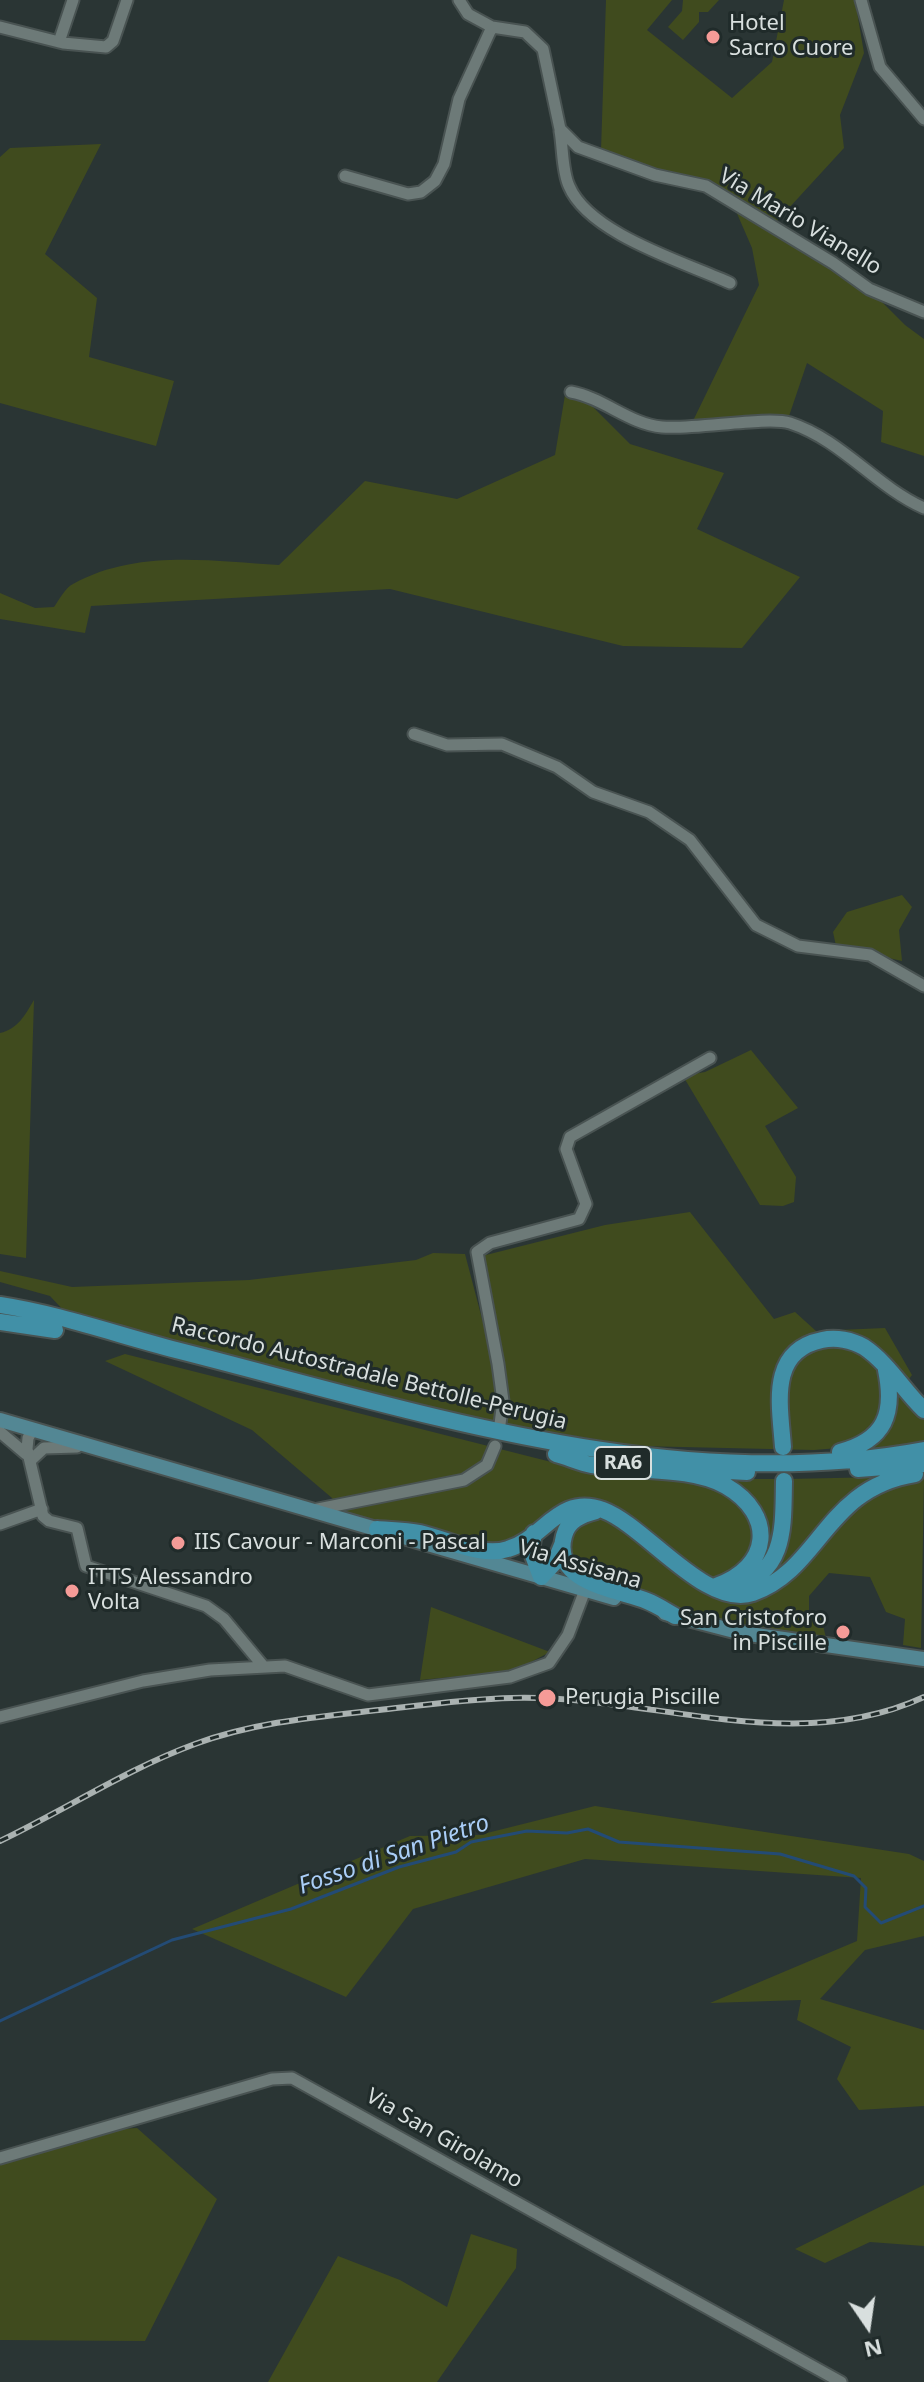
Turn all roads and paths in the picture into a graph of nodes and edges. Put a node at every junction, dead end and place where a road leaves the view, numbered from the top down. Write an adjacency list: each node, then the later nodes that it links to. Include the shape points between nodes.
1 (73, 0): 7 (street)
2 (127, 0): 7 (street, via 106,47)
3 (459, 0): 6 (street, via 468,14)
4 (861, 0): 8 (street, via 880,67)
5 (0, 27): 7 (street)
6 (492, 27): 9 (street, via 525,32 543,49); 10 (street, via 459,99 435,181 408,194)
7 (59, 42)
8 (924, 119)
9 (560, 129): 11 (street, via 567,184 583,209 622,235); 12 (street, Via Mario Vianello, via 578,147 655,175 706,186 869,289)
10 (345, 176)
11 (730, 283)
12 (924, 312)
13 (571, 392): 14 (street, via 661,427 787,422 826,438 875,480)
14 (924, 508)
15 (414, 734): 16 (street, via 447,745 502,744 557,767 593,792 649,812 690,840 756,925 798,946 870,955)
16 (924, 986)
17 (710, 1058): 25 (street, via 570,1137 566,1149 586,1204 579,1219 490,1243 477,1252 503,1401)
18 (0, 1305): 20 (highway, Raccordo Autostradale Bettolle-Perugia / RA6)
19 (0, 1322): 20 (highway, RA6)
20 (152, 1349): 22 (highway, RA6)
21 (886, 1369): 23 (highway); 29 (highway, via 862,1346 846,1340 809,1342 793,1354 782,1370 779,1388); 33 (highway, via 891,1393 884,1425 858,1447)
22 (329, 1394): 32 (highway, RA6); 33 (highway, Raccordo Autostradale Bettolle-Perugia / RA6, via 585,1448)
23 (924, 1410)
24 (0, 1420): 26 (main road, Via Assisana)
25 (500, 1424)
26 (35, 1430): 31 (main road, Via Assisana); 34 (street, via 27,1444)
27 (0, 1432): 34 (street, via 21,1446)
28 (495, 1446): 39 (street, via 487,1465 464,1480)
29 (783, 1447)
30 (924, 1450): 33 (highway, Raccordo Autostradale Bettolle-Perugia / RA6, via 845,1459)
31 (110, 1452): 34 (street, via 55,1446); 39 (main road, Via Assisana)
32 (556, 1454): 35 (highway, RA6, via 760,1472); 46 (highway, via 589,1465 710,1479 737,1494 754,1513 760,1549 741,1575)
33 (704, 1459)
34 (30, 1461): 38 (street)
35 (924, 1464)
36 (924, 1472): 46 (highway, via 900,1476 860,1494 801,1559 765,1587 741,1596)
37 (784, 1481): 46 (highway, via 783,1533 769,1567 745,1583)
38 (42, 1509): 41 (street); 50 (street, via 49,1521 77,1528 86,1566 206,1606 224,1619)
39 (308, 1510): 42 (main road, Via Assisana)
40 (603, 1510): 43 (highway, via 570,1507); 44 (highway, via 569,1524); 46 (highway)
41 (0, 1524)
42 (377, 1529): 43 (highway, via 500,1551 521,1545); 45 (main road, Via Assisana)
43 (534, 1533): 45 (highway, via 531,1550)
44 (562, 1545): 45 (highway); 48 (highway, via 565,1559 581,1579)
45 (541, 1577): 47 (main road, Via Assisana)
46 (711, 1584)
47 (585, 1590): 48 (main road, Via Assisana); 50 (street, via 578,1616 549,1663 529,1673 368,1695 285,1666)
48 (675, 1616): 49 (main road, Via Assisana, via 742,1633)
49 (924, 1659)
50 (264, 1667): 51 (street, via 143,1681)
51 (0, 1717)
52 (0, 2158): 53 (street, Via San Girolamo, via 272,2079 292,2078)
53 (841, 2382)

